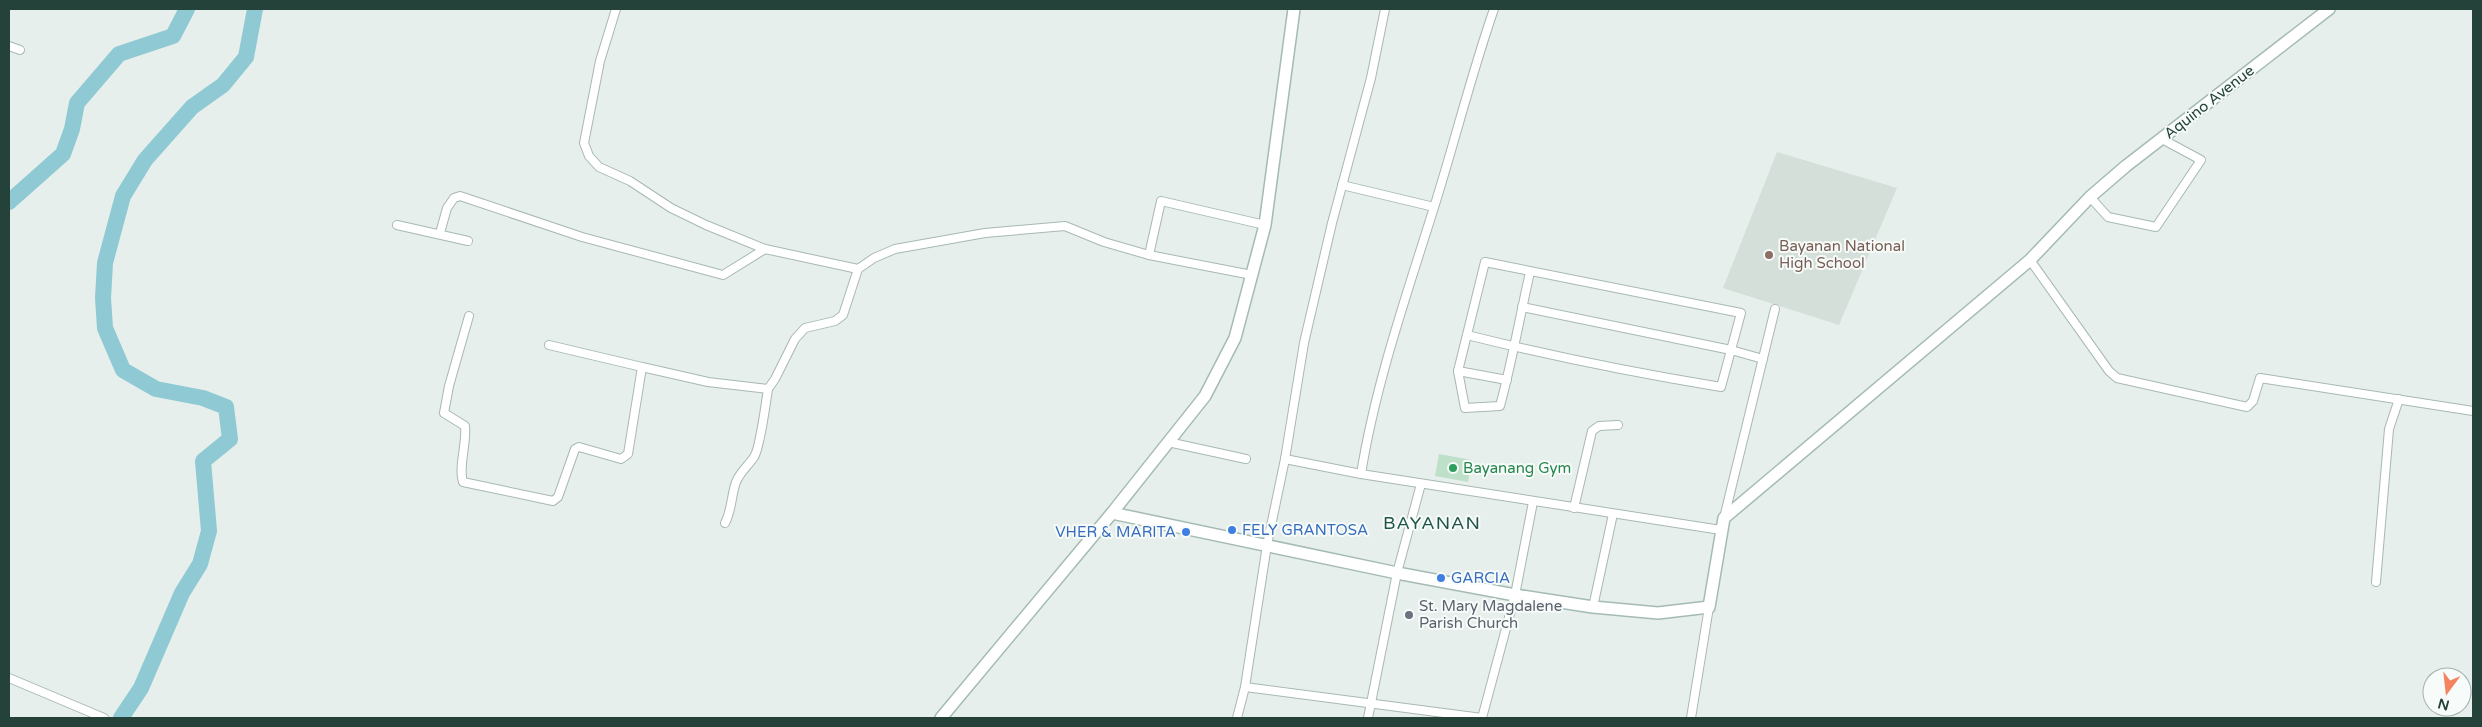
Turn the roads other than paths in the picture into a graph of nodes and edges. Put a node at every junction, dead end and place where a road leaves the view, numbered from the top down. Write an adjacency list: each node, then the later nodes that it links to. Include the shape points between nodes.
1 (616, 9): 16 (street, via 588,114 584,144 589,156 599,167 630,181 671,208)
2 (1294, 9): 13 (street)
3 (1385, 9): 9 (street, via 1371,78)
4 (1494, 9): 11 (street)
5 (2329, 9): 8 (street, Aquino Avenue)
6 (9, 46): 7 (street)
7 (20, 50)
8 (2162, 139): 10 (street, Aquino Avenue); 10 (street, via 2201,160 2156,227 2108,217)
9 (1342, 185): 11 (street); 39 (street, via 1304,343)
10 (2090, 197): 18 (street, Aquino Avenue)
11 (1434, 207): 40 (street, via 1384,368)
12 (397, 225): 14 (street)
13 (1265, 225): 17 (street, via 1161,201); 21 (street)
14 (440, 233): 15 (street); 16 (street, via 447,208 454,198 460,196 582,237 723,275)
15 (468, 241)
16 (765, 249): 19 (street)
17 (1149, 255): 19 (street, via 1065,226 985,233 895,249); 21 (street)
18 (2030, 260): 34 (street, via 2117,378 2248,406 2253,401 2260,378); 46 (street, Aquino Avenue)
19 (858, 269): 33 (street, via 843,315 835,321 805,328 795,339)
20 (1530, 272): 22 (street); 25 (street, via 1485,262); 28 (street, via 1741,313)
21 (1252, 275): 37 (street, via 1235,338 1205,396)
22 (1522, 308): 27 (street); 28 (street)
23 (1775, 309): 29 (street)
24 (469, 316): 30 (street, via 444,413 465,426 463,482 553,501 558,497 575,449 579,447 621,459 628,454)
25 (1467, 335): 27 (street); 31 (street)
26 (549, 345): 30 (street)
27 (1514, 346): 28 (street, via 1722,387); 32 (street)
28 (1731, 350): 29 (street)
29 (1763, 359): 46 (street)
30 (642, 367): 33 (street, via 718,384)
31 (1458, 371): 32 (street); 32 (street, via 1465,408 1500,406)
32 (1507, 380)
33 (768, 389): 47 (street, via 755,456 737,479)
34 (2398, 399): 35 (street); 51 (street, via 2389,430)
35 (2473, 411)
36 (1618, 425): 43 (street, via 1599,426 1592,431)
37 (1168, 442): 38 (street); 44 (street)
38 (1246, 459)
39 (1285, 460): 40 (street); 49 (street)
40 (1361, 474): 41 (street)
41 (1421, 484): 42 (street); 50 (street)
42 (1534, 502): 43 (street); 52 (street)
43 (1574, 508): 45 (street)
44 (1112, 513): 49 (street); 59 (street)
45 (1613, 514): 48 (street); 53 (street)
46 (1724, 518): 48 (street)
47 (725, 523)
48 (1721, 530): 54 (street)
49 (1267, 545): 50 (street); 56 (street)
50 (1397, 574): 52 (street); 57 (street)
51 (2376, 582)
52 (1515, 595): 53 (street); 62 (street)
53 (1593, 607): 54 (street, via 1658,613)
54 (1709, 607): 63 (street)
55 (9, 678): 58 (street)
56 (1245, 687): 57 (street); 60 (street)
57 (1372, 703): 61 (street); 62 (street)
58 (104, 718)
59 (941, 718)
60 (1237, 718)
61 (1368, 718)
62 (1482, 718)
63 (1690, 718)

